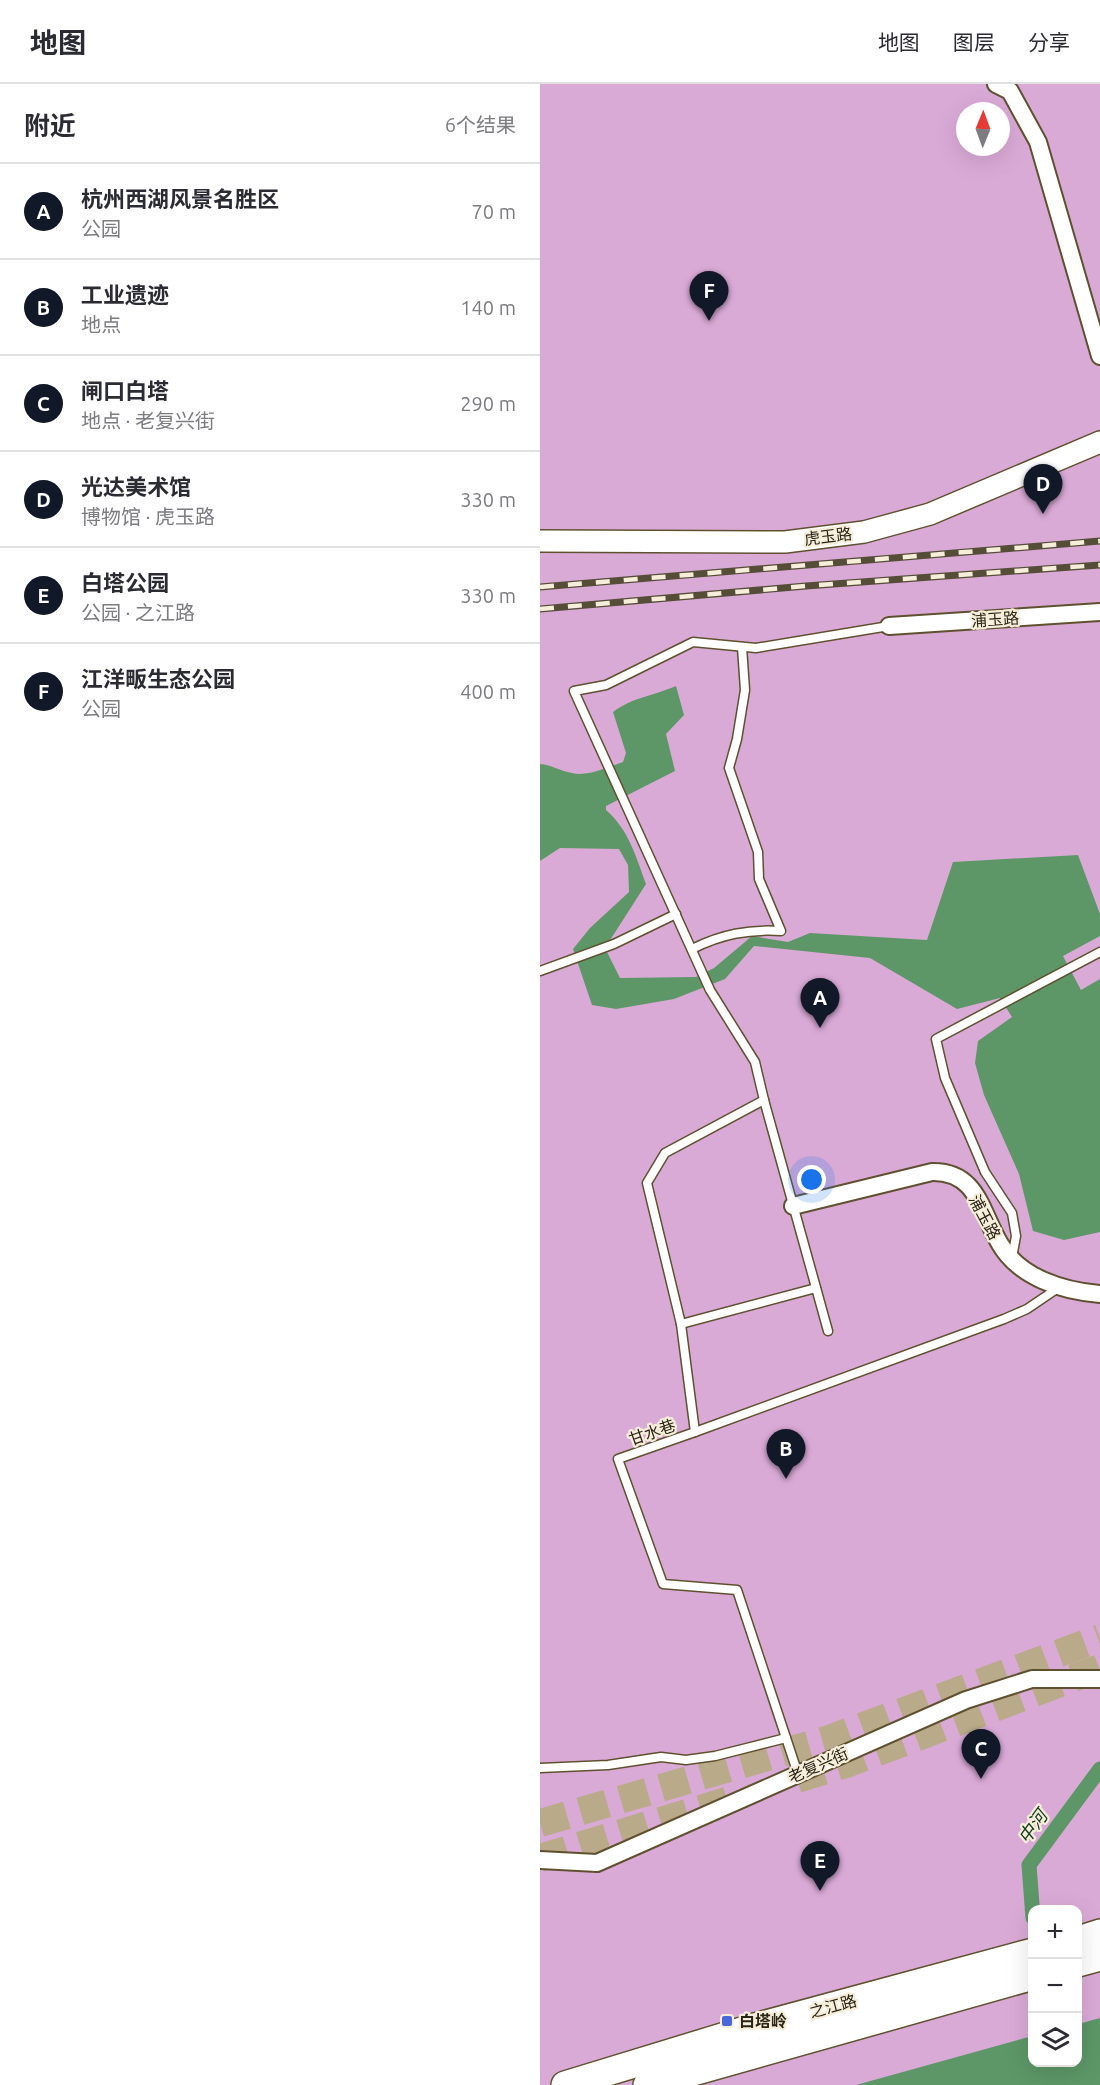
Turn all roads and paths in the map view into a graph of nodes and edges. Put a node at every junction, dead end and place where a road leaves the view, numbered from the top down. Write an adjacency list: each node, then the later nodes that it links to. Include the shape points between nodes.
1 (996, 84): 2 (street, via 1010,91 1038,142)
2 (1100, 356)
3 (1100, 442): 4 (street, 虎玉路, via 930,514 864,532 785,542)
4 (540, 541)
5 (1100, 612): 6 (street, 浦玉路)
6 (889, 626): 7 (lane)
7 (742, 647): 8 (lane, via 693,642 606,685 574,691); 9 (lane, via 745,690 729,768 758,852 759,879 781,931 752,929)
8 (676, 914): 9 (lane); 11 (lane, via 614,944)
9 (692, 949): 12 (lane, via 710,990 755,1062)
10 (1100, 952): 14 (lane, via 936,1039 945,1078 985,1172 1012,1213 1016,1236)
11 (540, 971)
12 (764, 1100): 13 (lane); 18 (lane, 甘水巷, via 665,1153 647,1183)
13 (793, 1206): 14 (street, 浦玉路, via 932,1172 949,1172 963,1180 977,1197 1000,1245); 15 (lane)
14 (1012, 1258): 16 (street, 浦玉路, via 1031,1274)
15 (816, 1288): 18 (lane); 19 (lane)
16 (1058, 1288): 17 (street, 浦玉路); 20 (lane, via 1004,1319)
17 (1100, 1294)
18 (681, 1324): 20 (lane, 甘水巷)
19 (828, 1331)
20 (695, 1432): 22 (lane, 甘水巷, via 618,1459 663,1584 737,1590)
21 (1100, 1679): 24 (street, 老复兴街, via 1021,1682 966,1700)
22 (786, 1738): 23 (lane, via 686,1760 661,1757 608,1765); 24 (lane, 甘水巷)
23 (540, 1768)
24 (798, 1774): 25 (street, 老复兴街, via 597,1863)
25 (540, 1860)
26 (1100, 1933): 27 (main road)
27 (1082, 1938)
28 (1100, 1957): 31 (main road)
29 (1028, 1961): 32 (main road, 之江路, via 755,2027)
30 (1028, 1961): 33 (main road, 之江路)
31 (1082, 1962)
32 (565, 2085)
33 (647, 2085)

